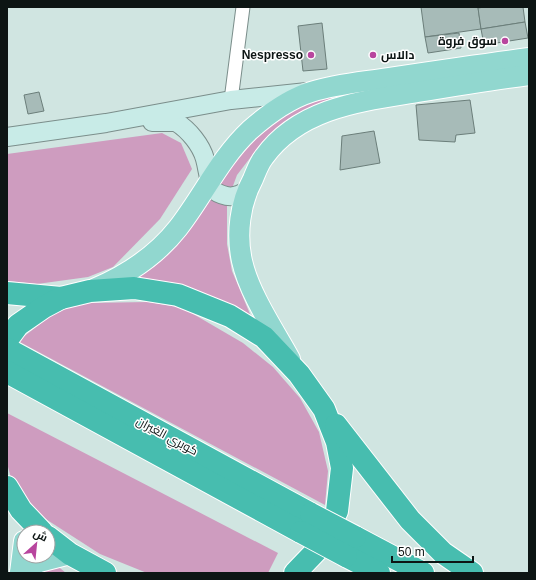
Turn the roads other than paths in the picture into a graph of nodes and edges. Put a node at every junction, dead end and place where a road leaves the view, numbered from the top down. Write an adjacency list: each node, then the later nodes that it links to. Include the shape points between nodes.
1 (243, 7): 5 (street)
2 (529, 58): 4 (main road, via 361,82)
3 (529, 74): 9 (main road, via 358,102 323,112 300,124 278,141 263,158)
4 (310, 92): 5 (street); 8 (main road, via 280,108 249,131)
5 (231, 100): 6 (street)
6 (106, 123): 7 (street); 8 (street, via 176,122 189,132 200,149 205,159)
7 (7, 137)
8 (209, 180): 9 (street, via 213,190 228,197 235,197); 10 (main road, via 178,227 147,259 115,280)
9 (247, 190): 15 (main road, via 239,223 242,261 256,298)
10 (90, 291): 12 (highway); 15 (highway, via 134,288 178,295 230,316 264,337)
11 (7, 293): 12 (highway)
12 (61, 298): 13 (highway, via 18,325)
13 (7, 340)
14 (13, 364): 22 (highway, كوبري الغيران, bridge)
15 (299, 374): 16 (highway)
16 (324, 409): 26 (highway, via 337,442 342,468 338,511 319,548); 29 (highway, via 410,520 443,553)
17 (7, 487): 18 (highway)
18 (21, 510): 19 (main road); 20 (highway)
19 (23, 524)
20 (34, 524)
21 (56, 543): 23 (highway)
22 (350, 546): 27 (highway); 28 (highway)
23 (70, 554): 24 (highway); 25 (main road, via 44,560)
24 (98, 571)
25 (20, 573)
26 (295, 573)
27 (379, 573)
28 (423, 573)
29 (472, 573)

